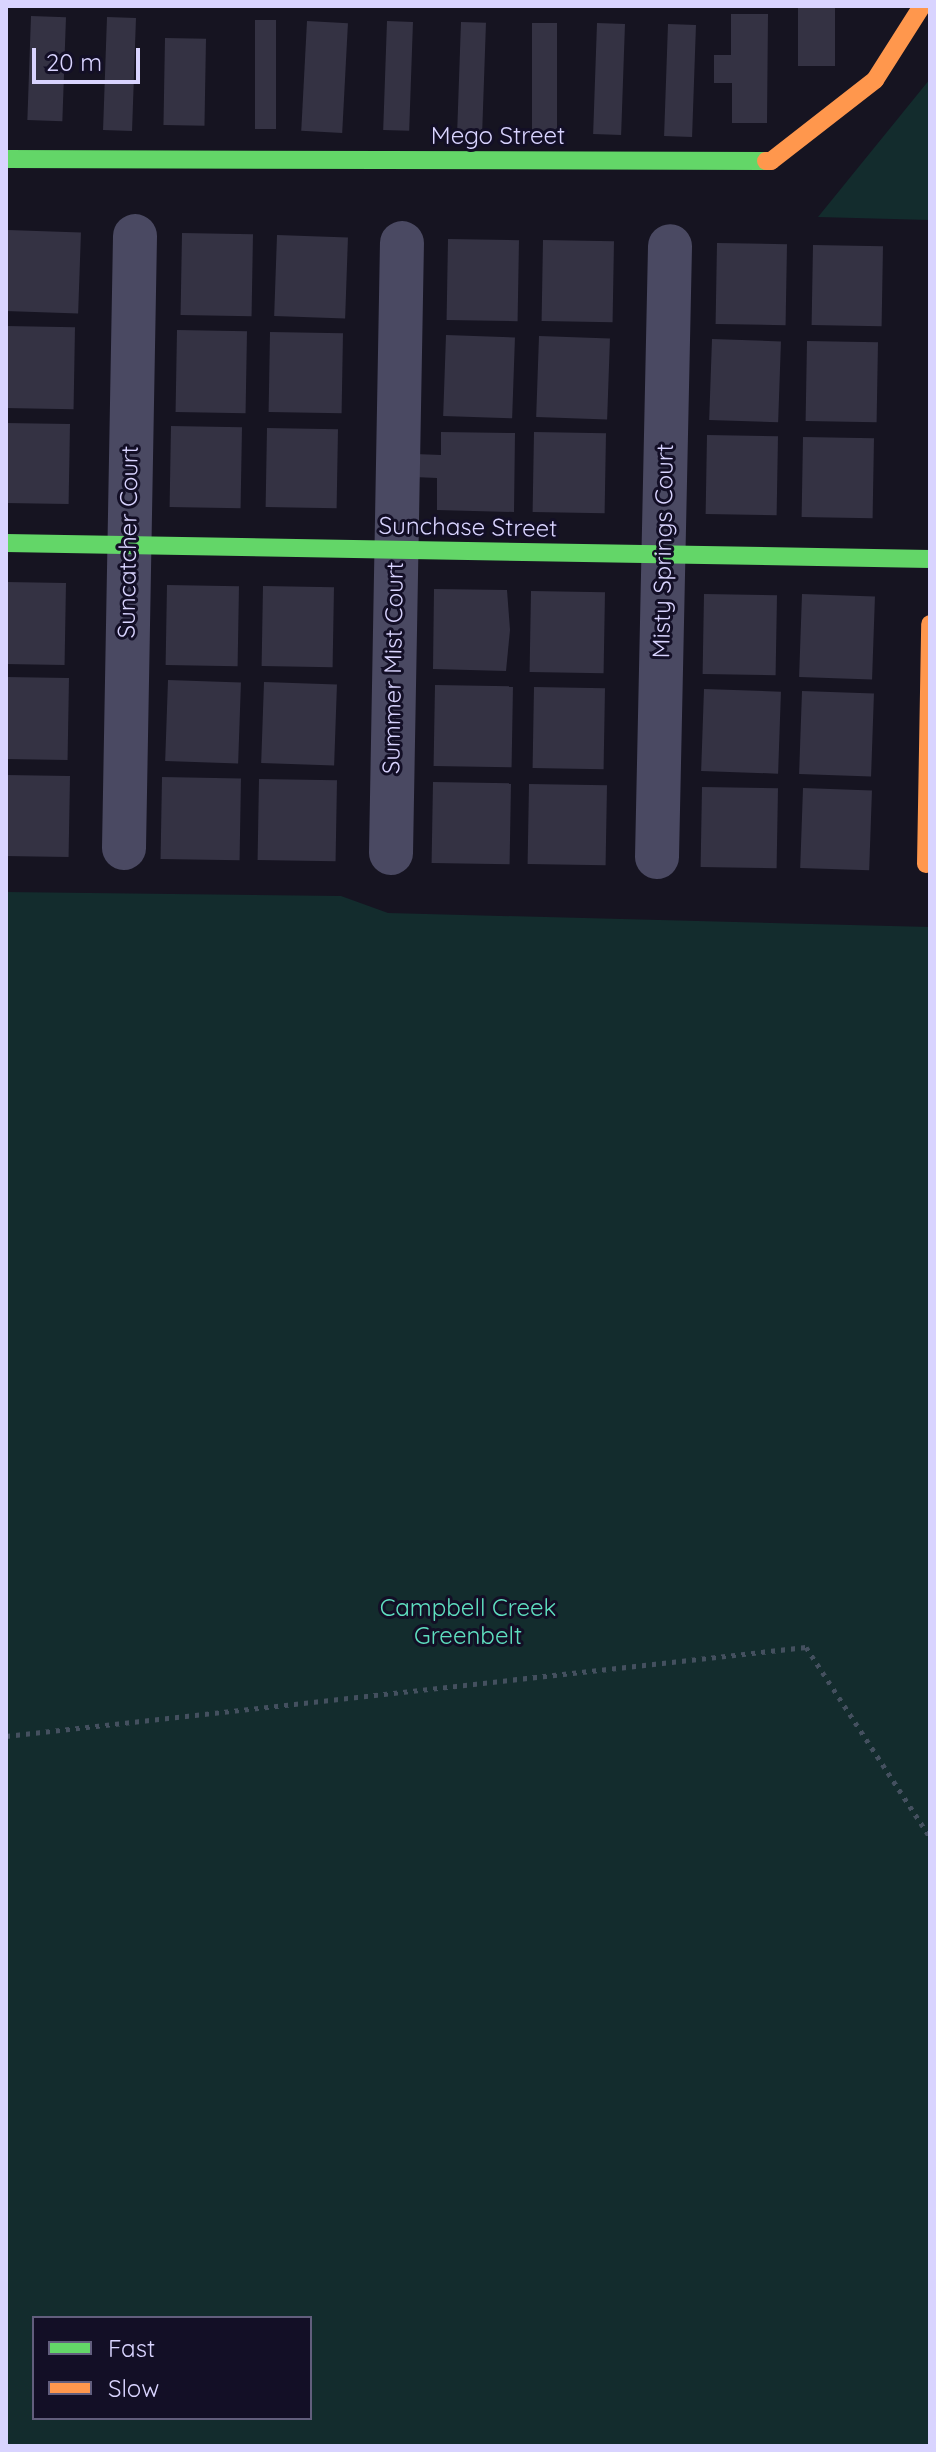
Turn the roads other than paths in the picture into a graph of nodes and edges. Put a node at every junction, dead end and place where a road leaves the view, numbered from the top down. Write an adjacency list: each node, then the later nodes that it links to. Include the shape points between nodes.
1 (922, 6): 2 (street, Mego Street, via 875,80 771,161)
2 (6, 159)
3 (135, 236): 7 (street, Suncatcher Court)
4 (402, 243): 8 (street, Summer Mist Court)
5 (670, 246): 9 (street, Misty Springs Court)
6 (6, 543): 7 (street, Sunchase Street)
7 (127, 544): 8 (street, Sunchase Street); 12 (street, Suncatcher Court)
8 (395, 551): 9 (street, Sunchase Street); 13 (street, Summer Mist Court)
9 (663, 552): 10 (street, Sunchase Street); 14 (street, Misty Springs Court)
10 (930, 559)
11 (930, 624): 15 (street)
12 (124, 848)
13 (391, 853)
14 (657, 857)
15 (926, 864)

